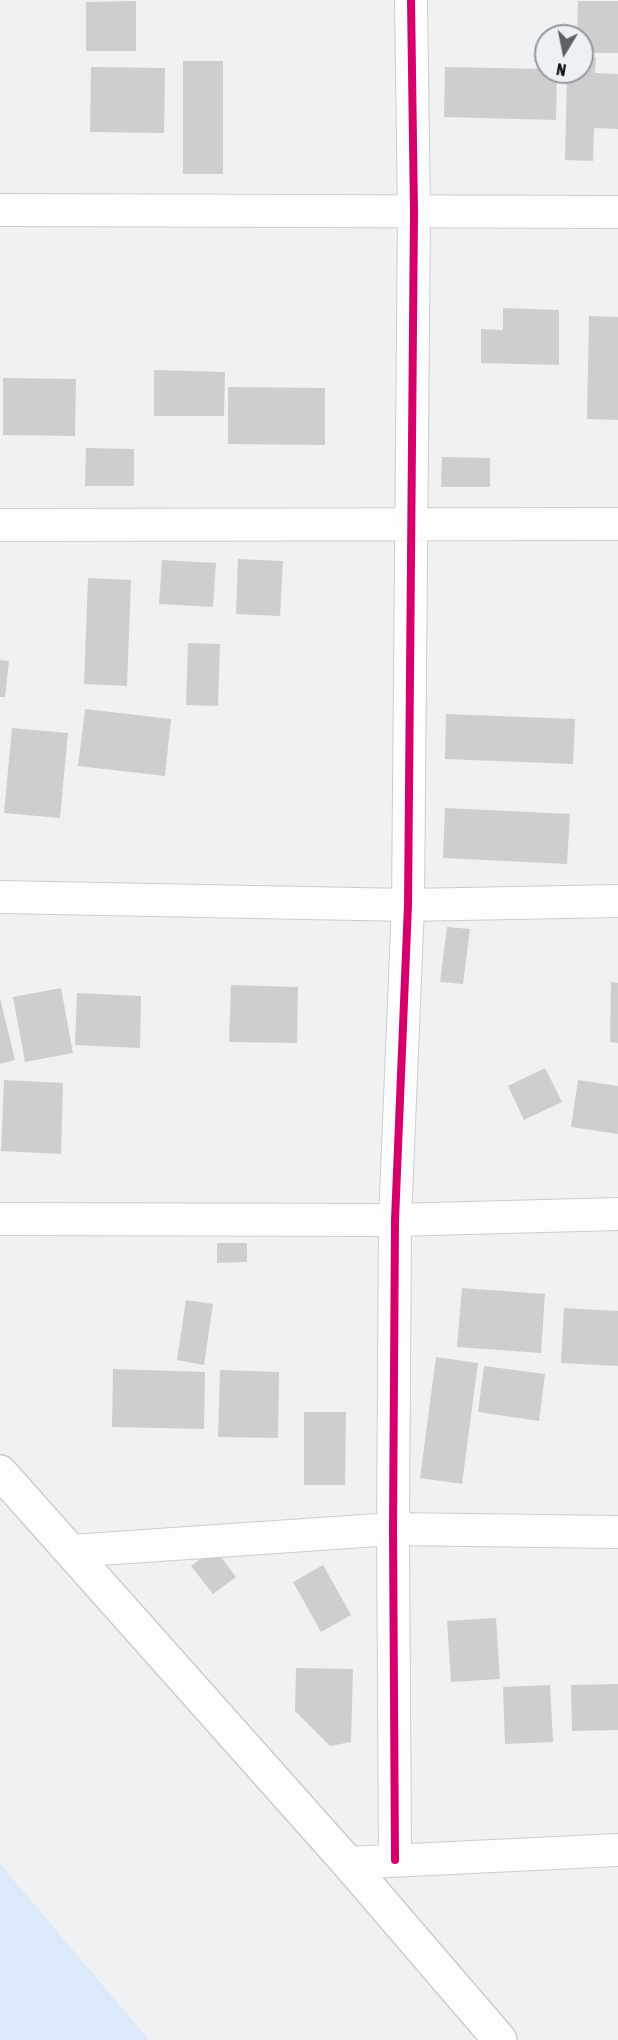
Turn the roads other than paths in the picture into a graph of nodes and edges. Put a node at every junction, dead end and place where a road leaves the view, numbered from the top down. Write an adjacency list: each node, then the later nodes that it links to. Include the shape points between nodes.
1 (411, 0): 3 (street)
2 (0, 210): 3 (street)
3 (414, 212): 4 (street); 7 (street)
4 (618, 212)
5 (618, 524): 7 (street)
6 (0, 525): 7 (street)
7 (411, 525): 10 (street)
8 (0, 897): 10 (street)
9 (618, 901): 10 (street)
10 (408, 905): 13 (street)
11 (618, 1214): 13 (street)
12 (0, 1219): 13 (street)
13 (394, 1220): 15 (street)
14 (0, 1472): 17 (main road)
15 (393, 1529): 16 (street); 17 (street); 19 (street)
16 (618, 1532)
17 (71, 1551): 20 (main road)
18 (618, 1850): 19 (street)
19 (395, 1860): 20 (street)
20 (348, 1863): 21 (main road)
21 (500, 2040)

